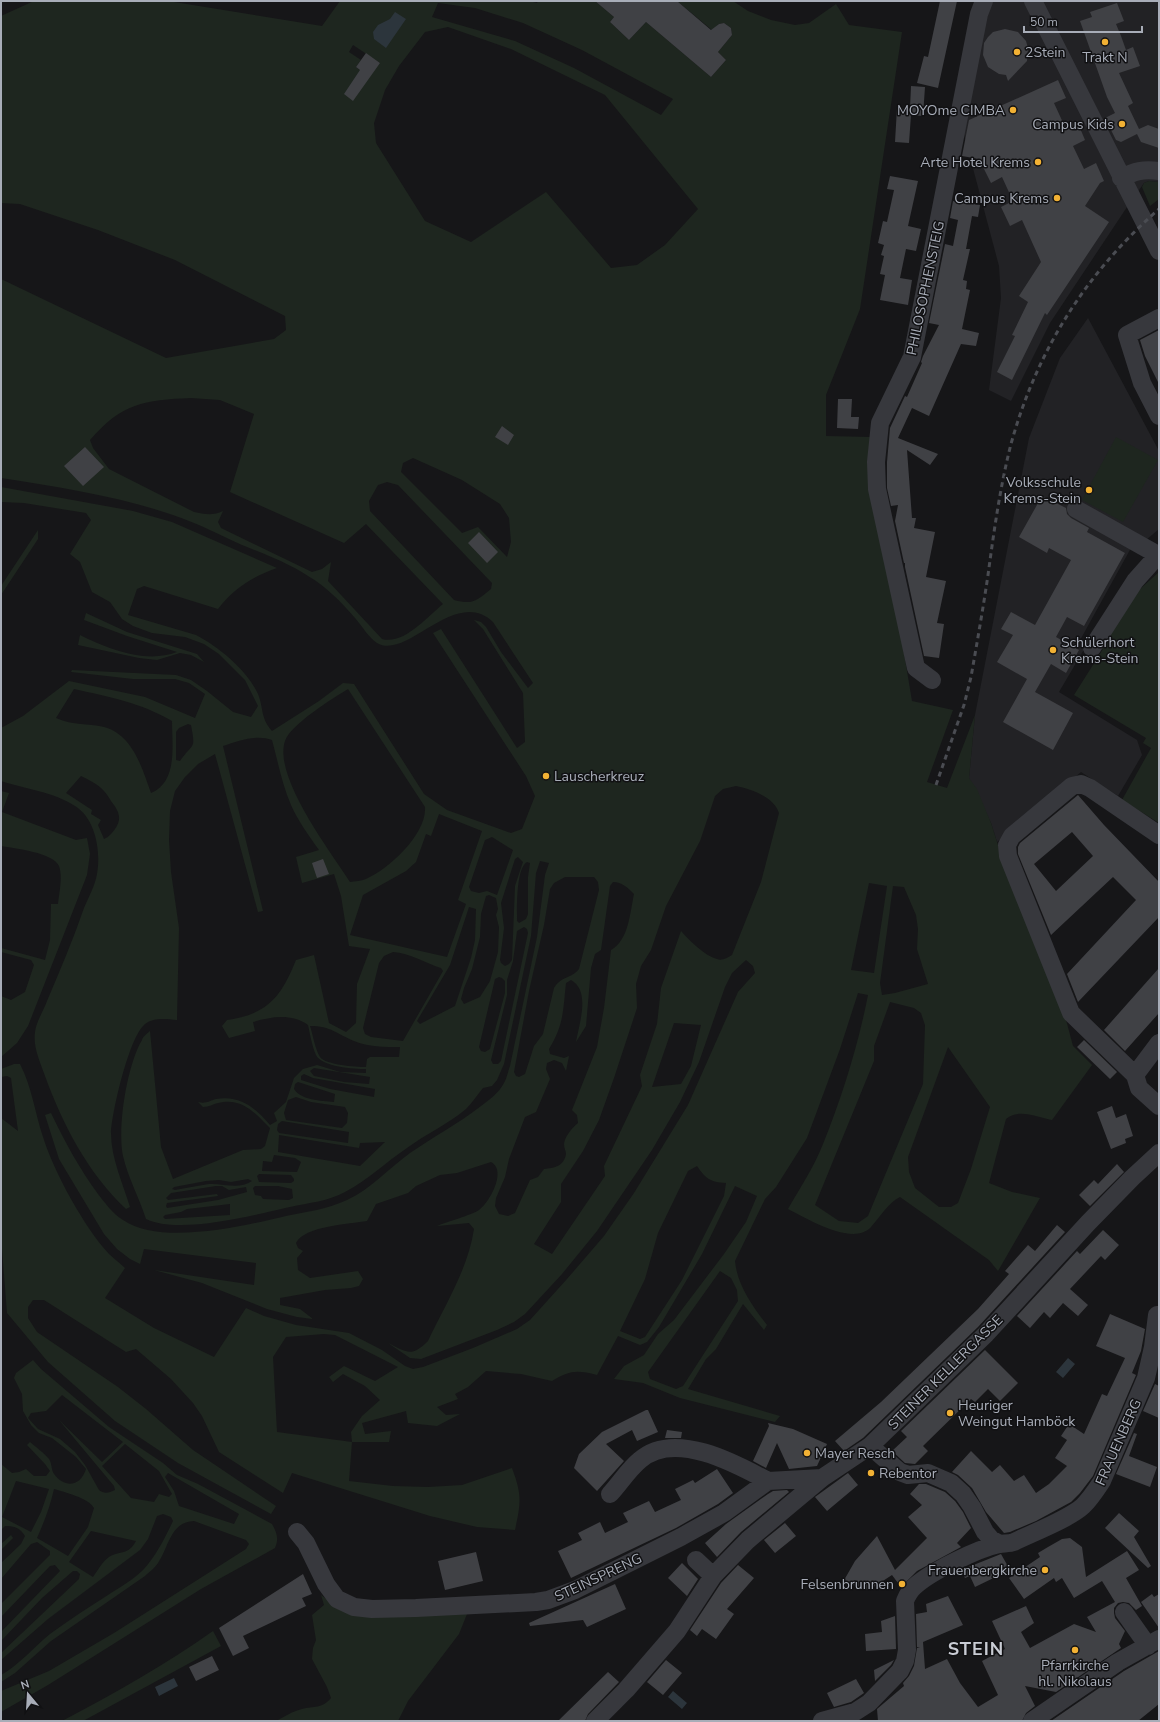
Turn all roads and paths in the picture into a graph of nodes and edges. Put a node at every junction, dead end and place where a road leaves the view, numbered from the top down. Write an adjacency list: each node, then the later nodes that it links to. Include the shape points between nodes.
1 (984, 1): 11 (street, PHILOSOPHENSTEIG, via 979,14 912,357 880,423 876,462 876,489 916,668)
2 (1037, 2): 4 (street)
3 (1159, 171): 4 (street, via 1133,171)
4 (1121, 178): 5 (street)
5 (1159, 251)
6 (1159, 318): 7 (street, via 1127,335 1142,383)
7 (1159, 416)
8 (1076, 509): 9 (street)
9 (1159, 555): 10 (street, via 1135,581)
10 (1092, 648)
11 (932, 680)
12 (1159, 834): 14 (street, via 1081,784 1072,786 1012,836 1007,845 1008,856 1071,1013)
13 (1159, 1043): 14 (street)
14 (1135, 1075): 15 (street, via 1138,1088)
15 (1159, 1106)
16 (1159, 1153): 19 (street, STEINER KELLERGASSE, via 1088,1223 986,1334)
17 (1157, 1314): 18 (street, FRAUENBERG)
18 (1153, 1380): 25 (street, FRAUENBERG, via 1102,1481 1082,1507 1014,1542)
19 (870, 1446): 20 (street, STEINER KELLERGASSE); 23 (street, via 900,1472 908,1475 928,1472 951,1483 963,1494)
20 (822, 1478): 21 (street); 28 (street, STEINER KELLERGASSE, via 748,1540)
21 (768, 1481): 22 (street, via 737,1464 678,1447 658,1449 640,1459); 24 (street, STEINSPRENG, via 724,1513 681,1537 575,1590 548,1600 422,1608 354,1608 337,1599 326,1584 306,1543)
22 (610, 1494)
23 (979, 1521): 25 (street, via 988,1535); 26 (street, FRAUENBERG, via 972,1543)
24 (297, 1532)
25 (1000, 1544): 26 (street, FRAUENBERG)
26 (963, 1557): 32 (street, FRAUENBERG, via 915,1586 904,1601 907,1650 900,1671 869,1703 855,1712)
27 (696, 1560): 28 (street)
28 (713, 1576): 31 (street, STEINER KELLERGASSE, via 677,1631 626,1690)
29 (1124, 1612): 30 (street)
30 (1154, 1643): 33 (street, via 1118,1662)
31 (595, 1721)
32 (822, 1721)
33 (1032, 1721)

